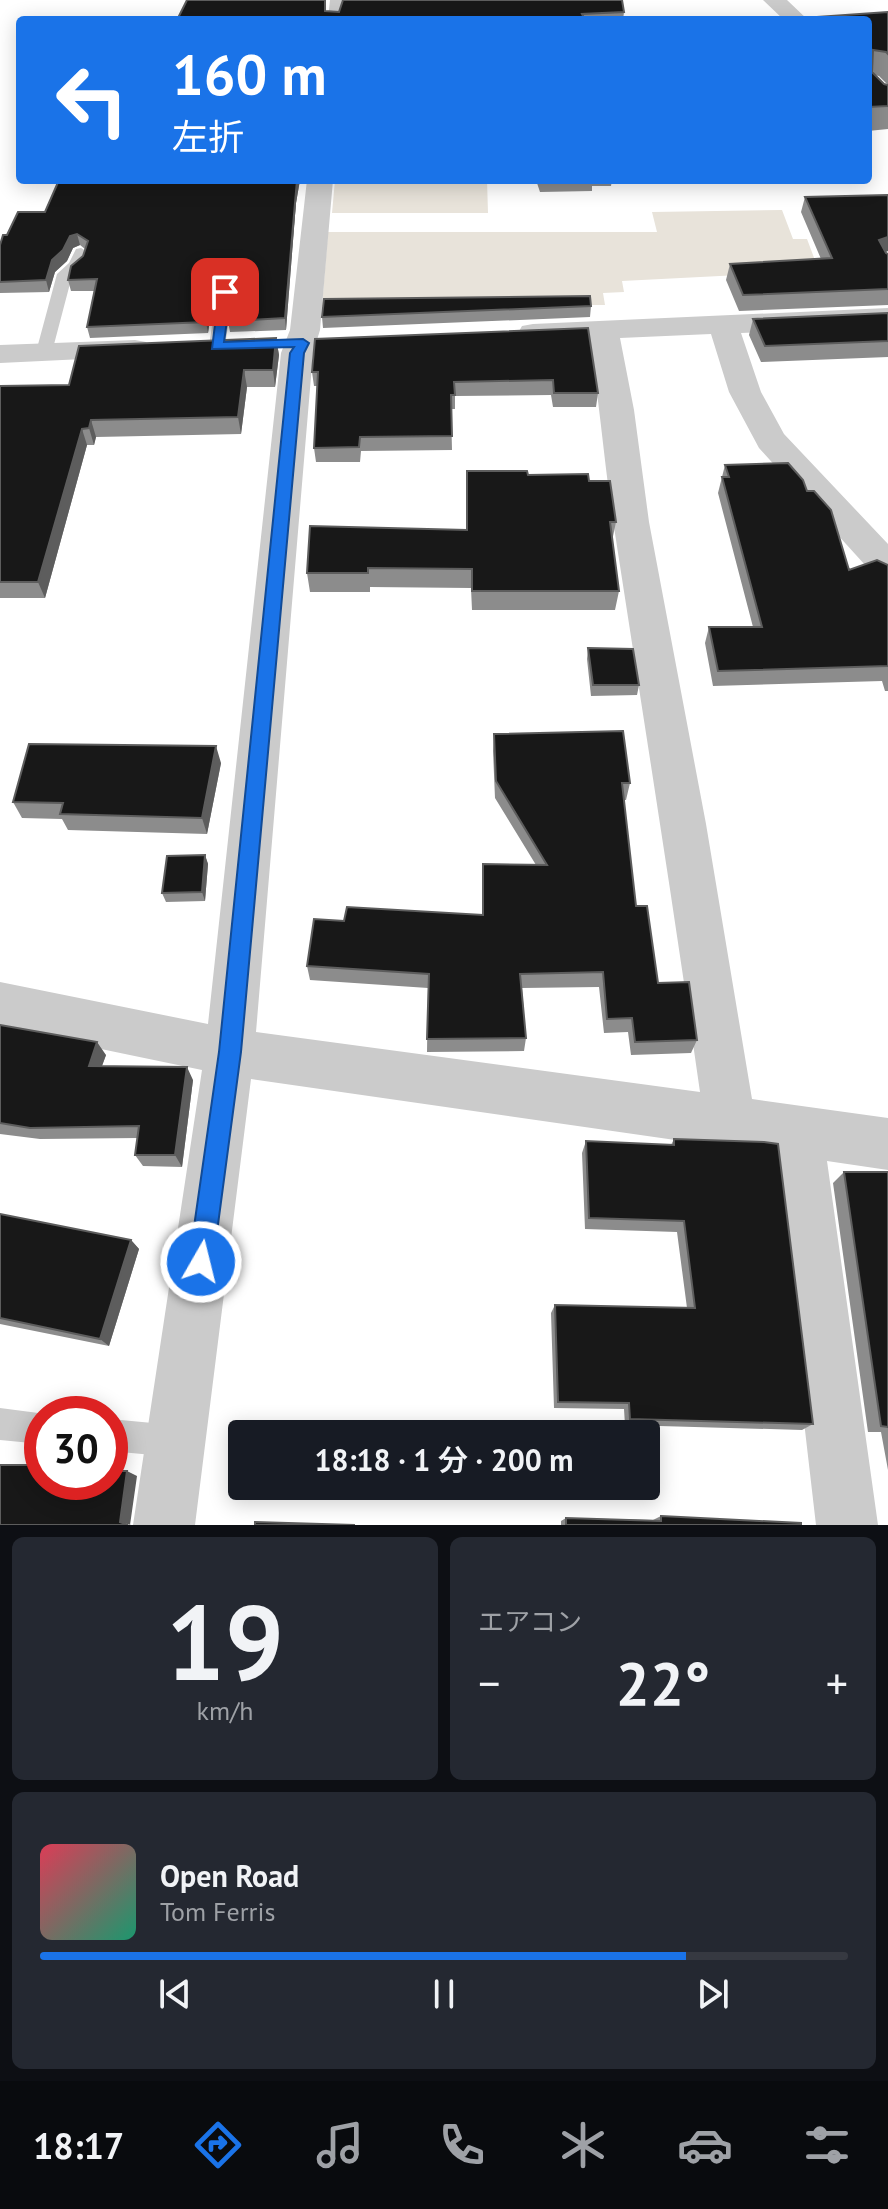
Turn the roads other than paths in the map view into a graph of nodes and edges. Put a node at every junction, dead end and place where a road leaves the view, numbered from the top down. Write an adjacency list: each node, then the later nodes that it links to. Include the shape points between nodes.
1 (774, 0): 2 (street)
2 (792, 16)
3 (319, 184): 10 (street)
4 (81, 252): 11 (lane, via 65,274)
5 (225, 292): 10 (lane)
6 (888, 317): 7 (street)
7 (723, 324): 8 (street); 13 (street, via 745,392 771,440)
8 (603, 330): 9 (street); 16 (street)
9 (508, 334)
10 (275, 344): 11 (street); 15 (street, via 297,353)
11 (44, 352): 12 (street)
12 (0, 354)
13 (888, 567)
14 (0, 1005): 15 (street)
15 (230, 1052): 16 (street); 22 (street)
16 (730, 1123): 17 (street)
17 (797, 1133): 18 (street); 24 (street)
18 (888, 1144)
19 (0, 1424): 20 (lane)
20 (24, 1426)
21 (128, 1437): 22 (lane)
22 (175, 1441): 23 (street)
23 (164, 1525)
24 (847, 1525)

